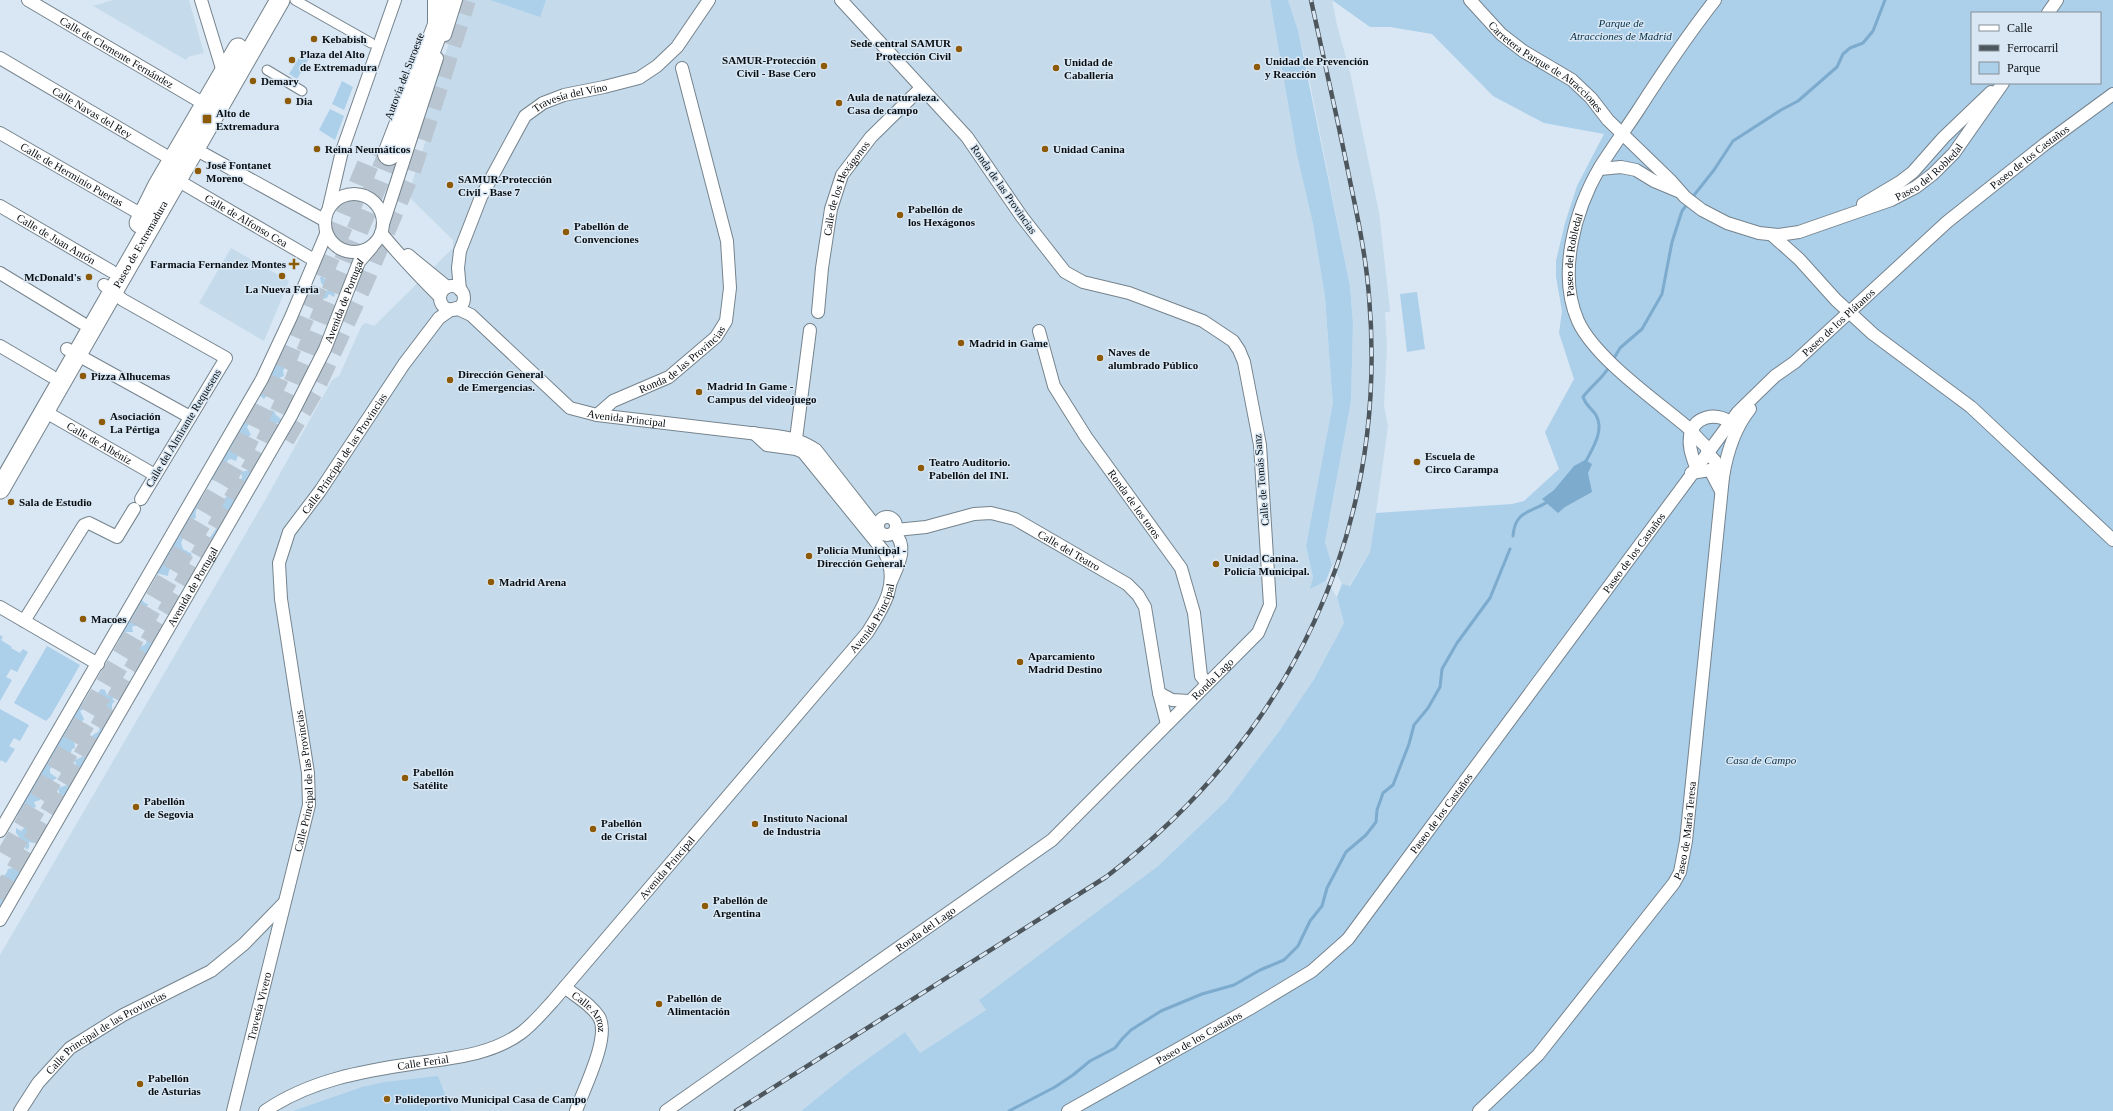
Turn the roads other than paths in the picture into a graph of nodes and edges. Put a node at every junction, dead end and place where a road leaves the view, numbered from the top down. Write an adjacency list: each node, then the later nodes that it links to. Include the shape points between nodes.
1 (28, 0): 26 (street, Calle de Clemente Fernández)
2 (201, 0): 20 (street)
3 (266, 0): 20 (main road, Paseo de Extremadura)
4 (280, 0): 20 (main road, Paseo de Extremadura)
5 (295, 0): 16 (street)
6 (395, 0): 34 (street, via 342,151)
7 (425, 0): 8 (highway, Autovía del Suroeste, via 424,25 381,152 439,25)
8 (439, 0)
9 (456, 0): 42 (street, Avenida de Portugal)
10 (708, 0): 47 (street, Travesía del Vino, via 677,47 657,66 639,78 564,95 543,103 525,116 480,197 460,251)
11 (841, 0): 23 (street, Ronda de las Provincias)
12 (1470, 0): 28 (street, Carretera Parque de Atracciones, via 1501,34 1523,51 1572,80)
13 (1715, 0): 28 (street, via 1676,50)
14 (2056, 0): 15 (street)
15 (2049, 12)
16 (371, 43)
17 (2, 62): 31 (street, Calle Navas del Rey)
18 (266, 67): 24 (street)
19 (682, 68): 59 (street, Ronda de las Provincias, via 728,241 730,288 726,321 716,337 669,377 613,401)
20 (229, 78): 26 (main road, Paseo de Extremadura); 29 (main road, Paseo de Extremadura)
21 (2001, 84): 37 (street, Paseo del Robledal, via 1954,153 1925,181 1890,200)
22 (2001, 84): 37 (street, Paseo del Robledal, via 1944,137 1913,172 1870,200)
23 (921, 88): 48 (street, Calle de los Hexágonos, via 871,137 842,175 831,209); 50 (street, Ronda de las Provincias, via 967,137 1010,200 1065,272 1082,282 1129,293)
24 (302, 91)
25 (2113, 94): 38 (street, Paseo de los Castaños)
26 (206, 105): 31 (main road, Paseo de Extremadura)
27 (0, 134): 35 (street, Calle de Herminio Puertas)
28 (1622, 134): 30 (street, Paseo del Robledal); 32 (street, Paseo del Robledal)
29 (195, 149): 31 (main road, Paseo de Extremadura); 36 (street)
30 (1600, 168): 32 (street, Paseo del Robledal, via 1621,167 1636,170); 62 (street, Paseo del Robledal, via 1576,224 1571,248 1570,292 1581,326 1607,360)
31 (175, 170): 35 (main road, Paseo de Extremadura); 44 (street, Calle de Alfonso Cea); 46 (main road, Paseo de Extremadura)
32 (1681, 194): 40 (street, Paseo del Robledal, via 1726,224)
33 (0, 206): 46 (street, Calle de Juan Antón)
34 (329, 207): 36 (street); 42 (street, via 344,195 363,195 371,199 382,215)
35 (144, 216): 46 (main road, Paseo de Extremadura)
36 (324, 220): 39 (street)
37 (1826, 222): 41 (street, Paseo del Robledal)
38 (1947, 222): 49 (street, Paseo de los Plátanos)
39 (326, 234): 42 (street, Avenida de Portugal, via 337,248 354,253); 44 (street)
40 (1772, 235): 41 (street, Paseo del Robledal); 43 (street)
41 (1789, 235): 43 (street)
42 (378, 236): 47 (street, Avenida Principal, via 394,248 404,262); 86 (street, Avenida de Portugal, via 359,262 325,349 291,416)
43 (1799, 259): 49 (street)
44 (314, 260): 79 (street, via 262,379)
45 (0, 274): 51 (street)
46 (109, 283): 51 (main road, Paseo de Extremadura); 55 (main road, Paseo de Extremadura); 56 (street, Calle de Juan Antón)
47 (451, 298): 59 (street, Avenida Principal, via 570,408); 85 (street, Calle Principal de las Provincias, via 320,491 289,532 279,563 281,599 308,773 309,805)
48 (818, 312)
49 (1850, 312): 61 (street, Paseo de los Plátanos, via 1795,362); 74 (street, via 1873,334 1971,407)
50 (1203, 321): 78 (street, Calle de Tomás Sanz, via 1233,341 1239,350 1244,362 1260,445 1270,605)
51 (82, 323): 55 (main road, Paseo de Extremadura)
52 (810, 330): 64 (street)
53 (1039, 331): 80 (street, Ronda de los toros, via 1054,386 1086,437 1181,568 1194,612 1201,676)
54 (0, 346): 57 (street)
55 (72, 352): 57 (main road, Paseo de Extremadura); 58 (main road, Paseo de Extremadura); 60 (street)
56 (226, 358): 60 (street, Calle del Almirante Requesens)
57 (51, 376): 69 (main road, Paseo de Extremadura)
58 (44, 412): 67 (street, Calle de Albéniz); 69 (main road, Paseo de Extremadura)
59 (597, 415): 63 (street, Avenida Principal)
60 (190, 417): 67 (street, Calle del Almirante Requesens)
61 (1733, 425): 62 (street, via 1720,417 1711,416 1702,420); 65 (street, Paseo de los Castaños); 68 (street, Paseo de María Teresa)
62 (1692, 431): 65 (street); 66 (street)
63 (754, 433): 64 (street); 75 (street, Avenida Principal, via 767,445 796,449 806,456 885,553)
64 (796, 439): 73 (street, via 816,450 865,510 880,523 892,518 896,524)
65 (1708, 451): 66 (street, Paseo de los Castaños); 68 (street)
66 (1694, 471): 70 (street, via 1710,470); 93 (street, Paseo de los Castaños, via 1348,939 1312,971)
67 (155, 475): 71 (street, Calle del Almirante Requesens)
68 (1723, 477): 70 (street, Paseo de María Teresa)
69 (1, 479)
70 (1721, 492): 94 (street, Paseo de María Teresa, via 1686,841 1680,872 1674,884 1538,1055)
71 (141, 499)
72 (134, 509): 77 (street, via 117,537 89,523 84,525)
73 (895, 531): 75 (street, via 900,538 902,549); 81 (street, Calle del Teatro, via 926,527 974,514 991,513 1014,519 1127,584 1145,607)
74 (2113, 540)
75 (891, 583): 87 (street, Avenida Principal, via 886,603 867,633)
76 (0, 606): 77 (street)
77 (24, 621): 79 (street)
78 (1258, 633): 80 (street, Ronda Lago)
79 (98, 664): 84 (street)
80 (1208, 683): 82 (street, Ronda Lago)
81 (1159, 693): 82 (street, via 1172,700); 83 (street, Calle del Teatro)
82 (1189, 701): 83 (street, Ronda Lago)
83 (1166, 724): 92 (street, Ronda del Lago, via 1052,840)
84 (0, 831)
85 (284, 902): 88 (street, Calle Principal de las Provincias, via 244,944 211,971 123,1015 70,1048 38,1083); 89 (street, Travesía Vivero)
86 (0, 920)
87 (565, 987): 90 (street, Calle Ferial, via 535,1022 521,1034 485,1051 324,1081 299,1090); 91 (street, Calle Arroz, via 594,1011 603,1030)
88 (20, 1111)
89 (233, 1111)
90 (265, 1111)
91 (576, 1111)
92 (666, 1111)
93 (1068, 1111)
94 (1479, 1111)

